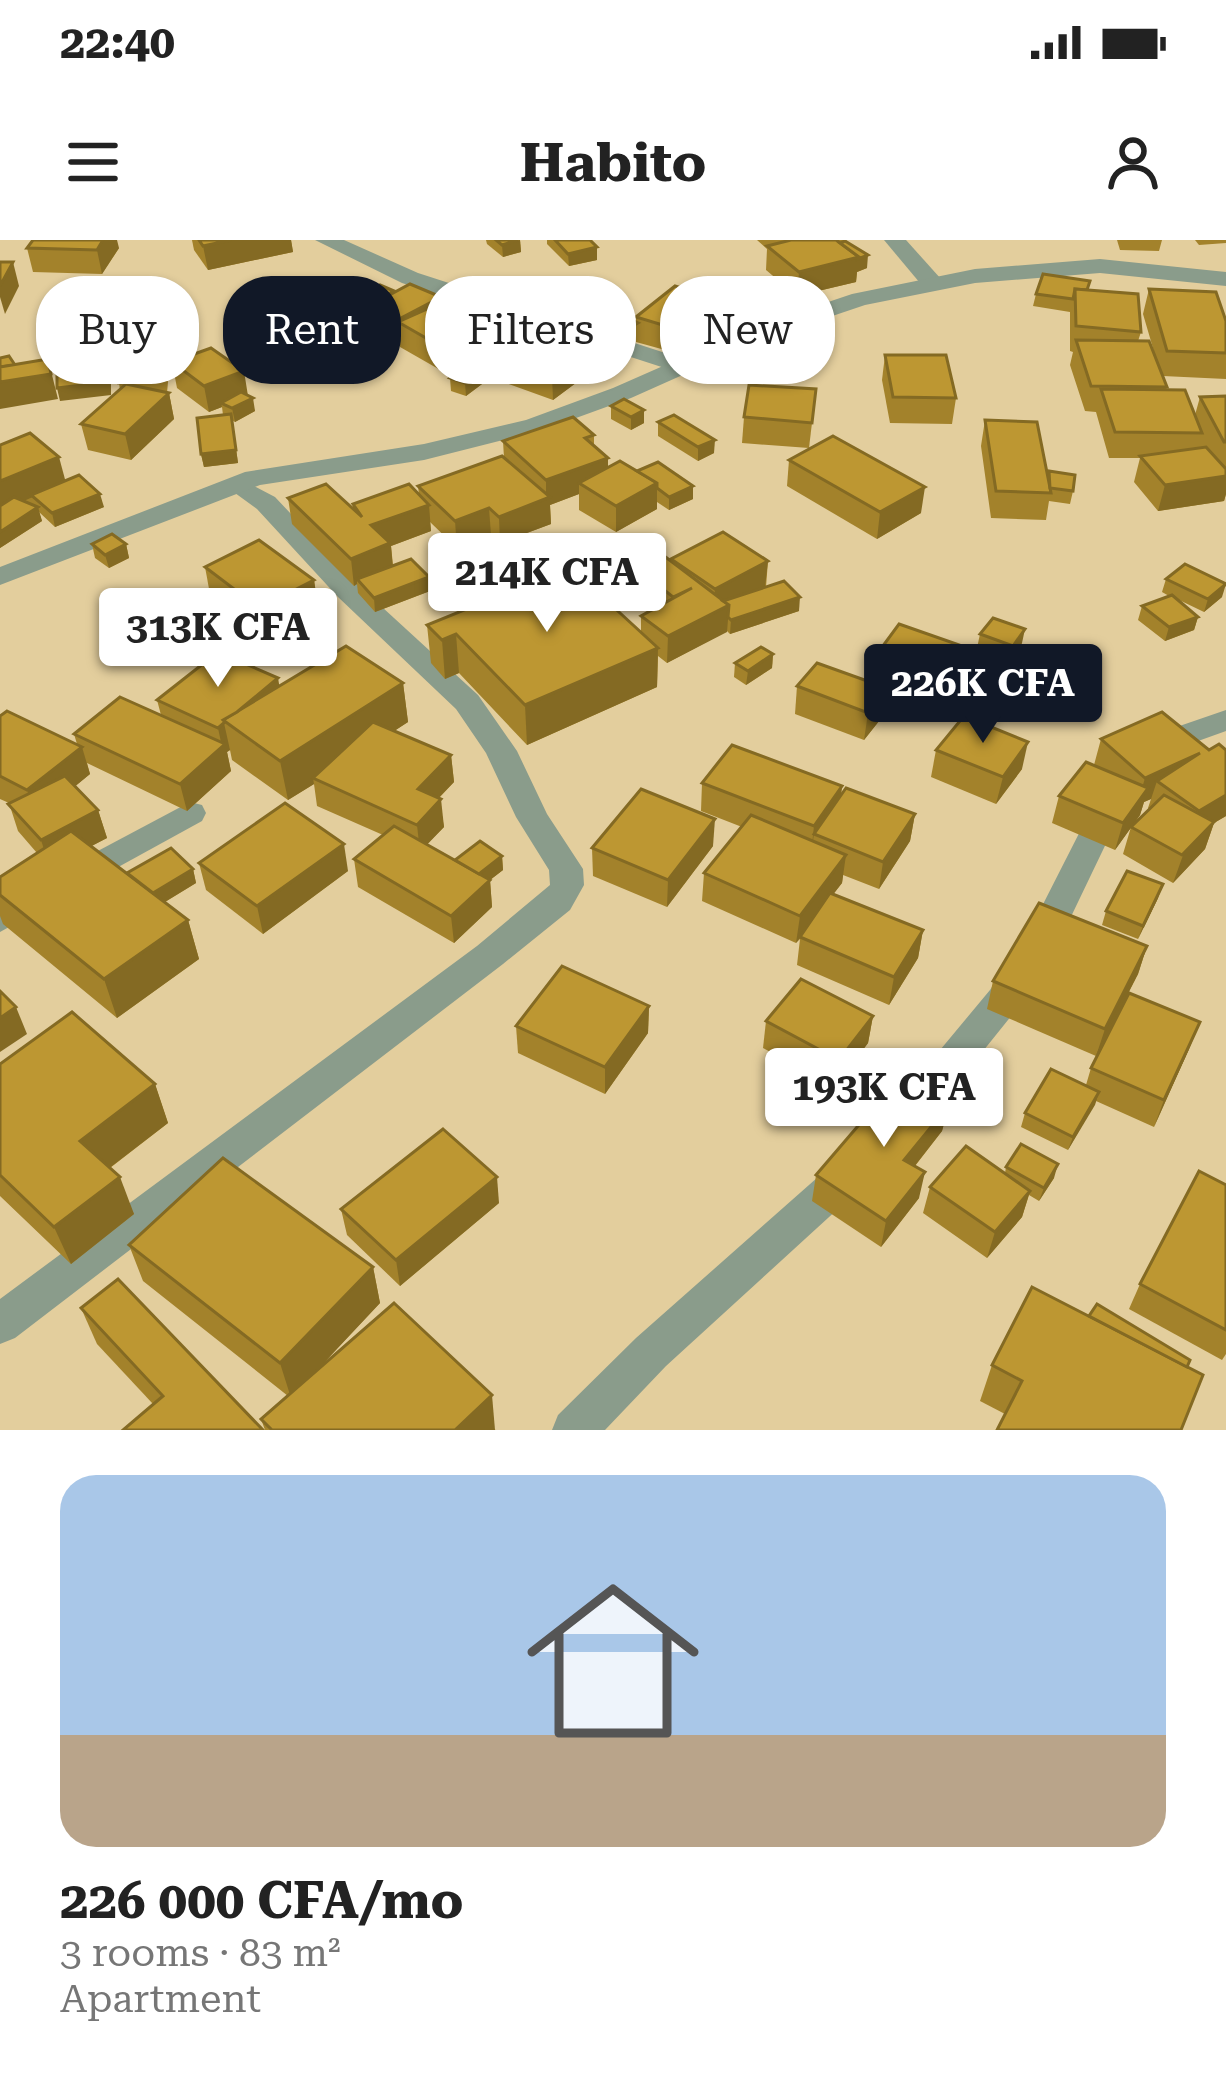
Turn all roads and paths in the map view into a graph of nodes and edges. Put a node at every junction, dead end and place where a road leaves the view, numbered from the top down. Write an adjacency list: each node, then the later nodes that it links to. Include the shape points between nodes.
1 (326, 240): 6 (street, via 410,278)
2 (896, 240): 4 (street)
3 (1226, 279): 4 (street, via 1100,266)
4 (933, 284): 5 (street)
5 (835, 307)
6 (660, 359)
7 (660, 375): 8 (street, via 534,425)
8 (237, 485): 9 (street); 13 (street, via 266,503 467,702 566,869 567,886 490,955)
9 (0, 577)
10 (1226, 720): 14 (street, via 1176,738 1119,786 1003,1000 904,1122)
11 (190, 813): 12 (street)
12 (0, 919)
13 (0, 1324)
14 (574, 1430)

